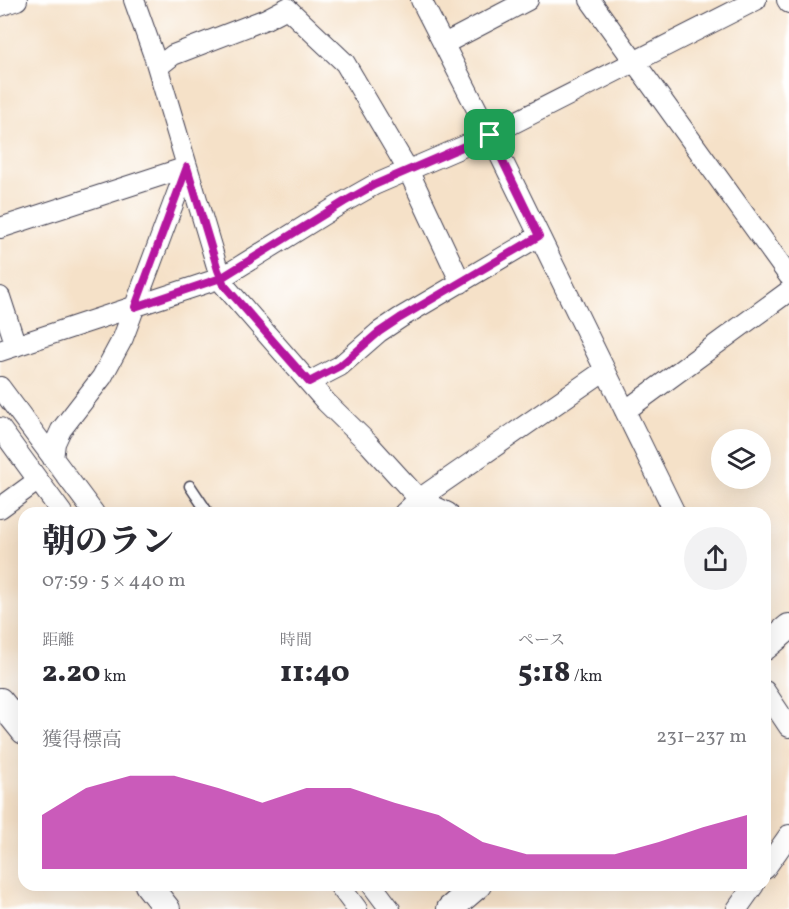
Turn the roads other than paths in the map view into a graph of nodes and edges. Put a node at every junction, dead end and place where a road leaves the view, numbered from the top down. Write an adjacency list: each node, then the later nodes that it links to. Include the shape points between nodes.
1 (17, 0): 7 (street)
2 (134, 0): 10 (street)
3 (421, 0): 8 (street)
4 (528, 0): 8 (street)
5 (590, 0): 9 (street)
6 (756, 0): 9 (street)
7 (0, 6)
8 (444, 44): 11 (street)
9 (634, 62): 11 (street); 16 (street)
10 (158, 67): 12 (street); 13 (street, via 173,55 287,8 345,63)
11 (490, 135): 13 (street); 15 (street)
12 (187, 167): 14 (street); 17 (street); 21 (street)
13 (408, 170): 17 (street, via 344,202); 18 (street)
14 (0, 228)
15 (539, 236): 18 (street); 23 (street)
16 (789, 276)
17 (221, 278): 21 (street); 24 (street)
18 (460, 283): 24 (street, via 400,318 340,366)
19 (789, 291): 26 (street)
20 (0, 297): 22 (street)
21 (135, 307): 22 (street); 28 (street, via 102,377 61,430)
22 (8, 349)
23 (605, 370): 26 (street); 31 (street)
24 (309, 382): 31 (street)
25 (0, 387): 28 (street)
26 (625, 411): 37 (street)
27 (0, 428): 29 (street)
28 (53, 459): 33 (street)
29 (38, 481): 32 (street); 38 (street)
30 (190, 486): 34 (lane)
31 (419, 499): 35 (street); 36 (street)
32 (58, 507)
33 (89, 507)
34 (204, 507)
35 (410, 507)
36 (436, 507)
37 (672, 507)
38 (0, 508)
39 (789, 627): 40 (street)
40 (771, 642)
41 (771, 700): 44 (street)
42 (0, 701): 43 (street)
43 (18, 724)
44 (789, 727)
45 (789, 836): 46 (street)
46 (771, 861)
47 (153, 891): 52 (street)
48 (344, 891): 53 (street)
49 (376, 891): 54 (street)
50 (471, 891): 55 (street)
51 (750, 891): 56 (street)
52 (167, 909)
53 (357, 909)
54 (390, 909)
55 (450, 909)
56 (737, 909)

